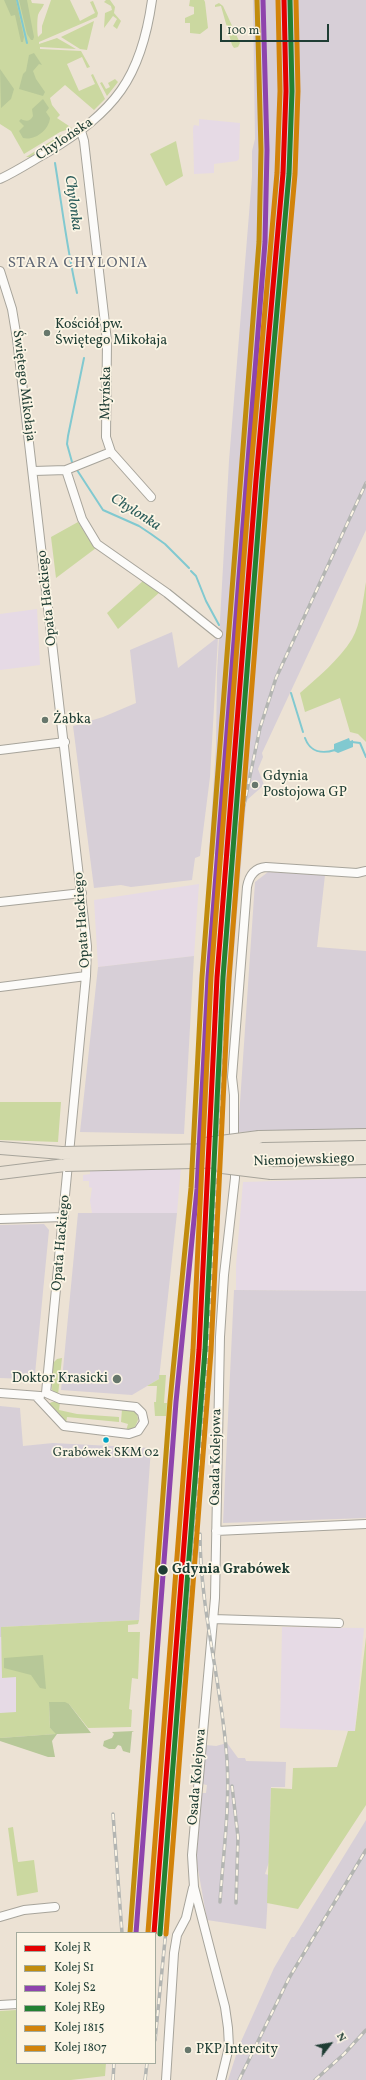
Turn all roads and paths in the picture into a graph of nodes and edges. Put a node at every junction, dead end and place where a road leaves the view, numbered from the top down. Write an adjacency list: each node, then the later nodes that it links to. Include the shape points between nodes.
1 (152, 0): 2 (street, Chylońska, via 146,35 132,72 110,105)
2 (81, 131): 3 (street, Chylońska); 5 (street, Młyńska, via 106,318 106,437)
3 (0, 179)
4 (0, 271): 7 (street, Świętego Mikołaja, via 14,319)
5 (112, 452): 6 (street); 8 (street, Młyńska)
6 (66, 470): 7 (street); 9 (street, via 82,519 97,544 168,593)
7 (34, 472): 10 (street, Opata Hackiego)
8 (151, 497)
9 (218, 634)
10 (65, 742): 11 (street); 13 (street, Opata Hackiego)
11 (0, 750)
12 (366, 871): 22 (street, Osada Kolejowa, via 356,873 266,867 250,876 247,887 232,1077)
13 (82, 893): 14 (street); 15 (street, Opata Hackiego, via 87,935)
14 (0, 902)
15 (86, 976): 16 (street); 29 (street, Opata Hackiego)
16 (0, 987)
17 (366, 1135): 20 (highway, bridge, via 259,1137)
18 (366, 1147): 20 (highway, bridge); 22 (street, Niemojewskiego, via 250,1146)
19 (0, 1148): 24 (highway)
20 (163, 1150): 24 (highway, bridge)
21 (0, 1154): 24 (highway)
22 (234, 1156): 23 (street, Niemojewskiego, via 250,1165 286,1160); 35 (street, Osada Kolejowa, via 235,1178 220,1337)
23 (366, 1158): 25 (highway, bridge)
24 (64, 1159): 25 (highway, bridge); 26 (highway); 28 (highway)
25 (171, 1162): 27 (highway, bridge, via 271,1173)
26 (0, 1165)
27 (366, 1171)
28 (0, 1173)
29 (64, 1217): 30 (street); 32 (street, Opata Hackiego)
30 (0, 1219)
31 (0, 1393): 33 (street)
32 (46, 1393): 33 (street); 33 (street, via 60,1399 136,1407 142,1413 143,1425 138,1431 130,1434 64,1426)
33 (36, 1396)
34 (366, 1524): 35 (street)
35 (216, 1531): 36 (street, Osada Kolejowa)
36 (213, 1620): 37 (street); 38 (street, Osada Kolejowa, via 192,1855)
37 (339, 1623)
38 (194, 1887): 43 (street, Osada Kolejowa, via 186,1918 177,1935 174,1953); 44 (street, Osada Kolejowa, via 225,2007 228,2028 229,2047)
39 (55, 1907): 40 (street, via 24,1910)
40 (0, 1917)
41 (16, 2004): 42 (street)
42 (0, 2005)
43 (166, 2080)
44 (221, 2080)

